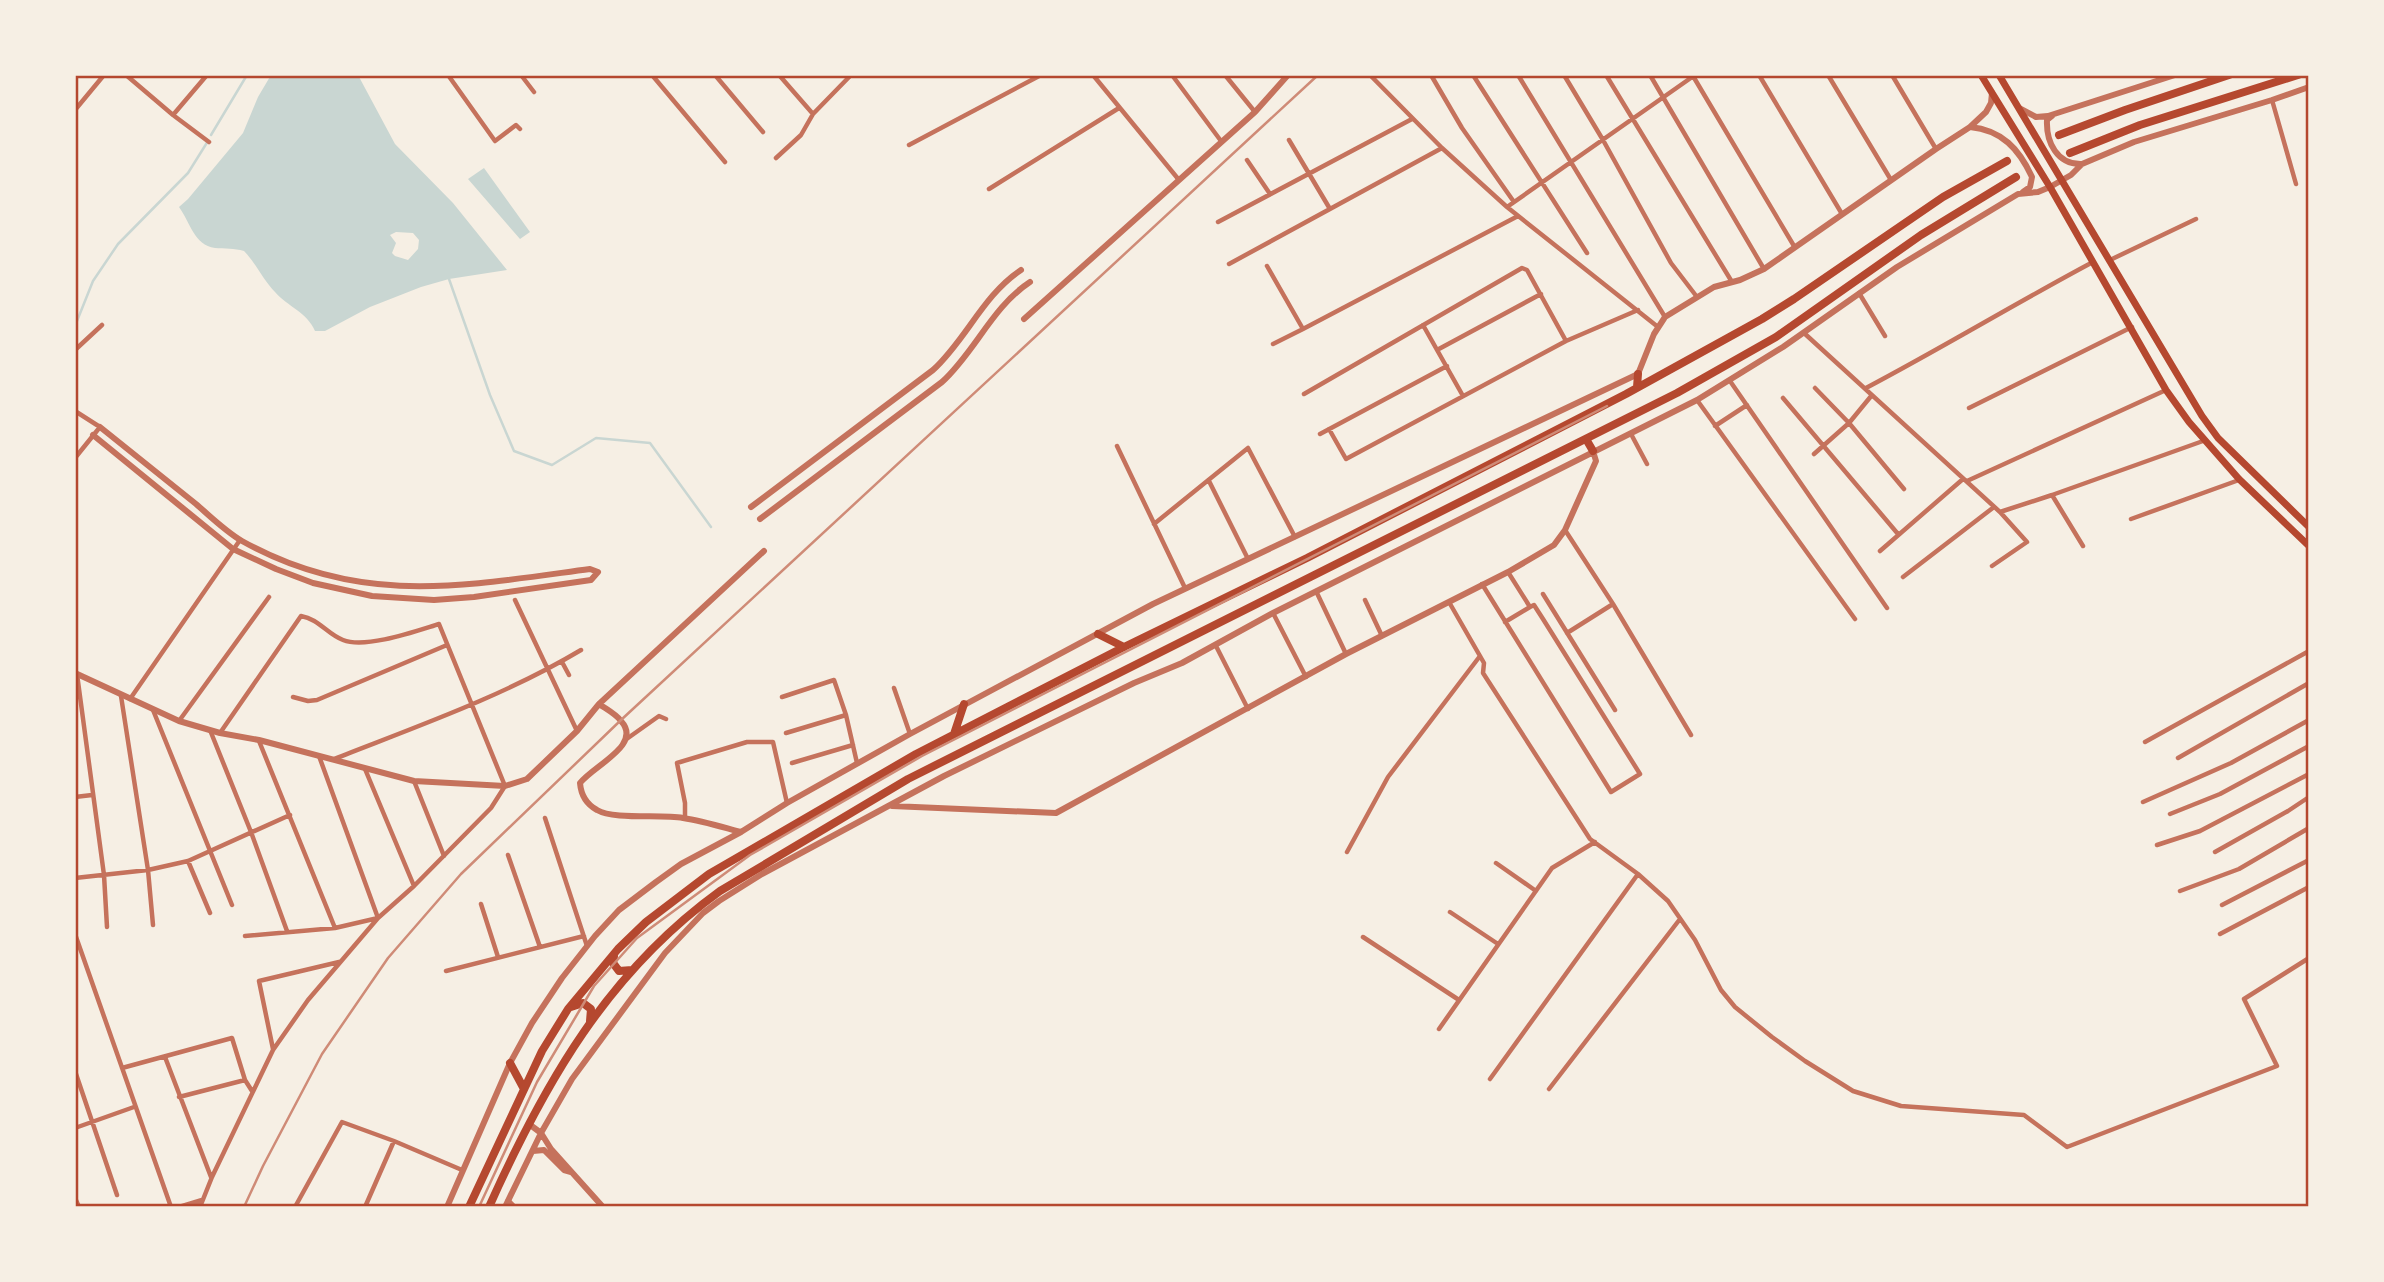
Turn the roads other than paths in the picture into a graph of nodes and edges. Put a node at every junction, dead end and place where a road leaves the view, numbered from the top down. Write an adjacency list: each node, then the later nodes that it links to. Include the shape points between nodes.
1 (104, 75): 38 (street)
2 (126, 75): 42 (street)
3 (207, 75): 42 (street)
4 (448, 75): 46 (street, via 495,141 516,125)
5 (521, 75): 32 (street)
6 (652, 75): 60 (street)
7 (715, 75): 47 (street)
8 (779, 75): 40 (street)
9 (1041, 75): 53 (street)
10 (1093, 75): 36 (street)
11 (1172, 75): 51 (street)
12 (1225, 75): 39 (street)
13 (1287, 75): 39 (street)
14 (1370, 75): 43 (street)
15 (1431, 75): 74 (street)
16 (1473, 75): 68 (street)
17 (1518, 75): 61 (street)
18 (1564, 75): 50 (street)
19 (1606, 75): 44 (street)
20 (1650, 75): 34 (street)
21 (1759, 75): 77 (street)
22 (1828, 75): 66 (street)
23 (1892, 75): 55 (street)
24 (1981, 75): 33 (main road)
25 (1999, 75): 37 (main road)
26 (2175, 75): 41 (street)
27 (2229, 75): 48 (highway)
28 (2298, 75): 56 (highway, via 2140,125)
29 (1694, 76): 34 (street); 81 (street)
30 (847, 77): 40 (street)
31 (2309, 87): 35 (street)
32 (534, 92)
33 (1992, 93): 45 (street, via 1986,112); 70 (main road)
34 (1663, 98): 44 (street); 87 (street)
35 (2272, 100): 62 (street, via 2134,142); 69 (street)
36 (1119, 108): 65 (street); 71 (street)
37 (2019, 108): 41 (street, via 2036,117); 67 (main road)
38 (75, 110)
39 (1255, 112): 51 (street)
40 (813, 114): 57 (street, via 801,135)
41 (2053, 115): 62 (street, via 2047,120 2049,142 2061,158)
42 (173, 116): 52 (street)
43 (1412, 119): 54 (street); 63 (street)
44 (1633, 119): 50 (street); 90 (street)
45 (1970, 127): 55 (street); 73 (street, via 1998,134 2019,153 2032,180 2030,187)
46 (520, 129)
47 (763, 132)
48 (2059, 135)
49 (1289, 139): 63 (street)
50 (1603, 140): 61 (street); 93 (street, via 1671,263)
51 (1221, 141): 65 (street)
52 (209, 142)
53 (909, 145)
54 (1442, 148): 75 (street); 76 (street)
55 (1936, 149): 66 (street)
56 (2070, 153)
57 (776, 158)
58 (1247, 160): 72 (street)
59 (2007, 161): 111 (highway, via 1910,218 1794,299)
60 (725, 162)
61 (1572, 162): 68 (street); 95 (street)
62 (2082, 164): 67 (street)
63 (1309, 174): 72 (street); 76 (street)
64 (2016, 177): 130 (highway, via 1878,264 1776,337)
65 (1179, 180): 96 (street)
66 (1891, 180): 77 (street)
67 (2062, 181): 70 (street); 83 (main road)
68 (1541, 183): 74 (street); 82 (street)
69 (2296, 184)
70 (2050, 187): 73 (street); 84 (main road)
71 (989, 189)
72 (1270, 194): 80 (street)
73 (2018, 194): 91 (street)
74 (1514, 202): 75 (street)
75 (1507, 207): 78 (street)
76 (1330, 209): 85 (street)
77 (1842, 214): 81 (street)
78 (1518, 216): 94 (street); 101 (street)
79 (2196, 219): 83 (street)
80 (1218, 222)
81 (1794, 246): 87 (street)
82 (1587, 253)
83 (2109, 261): 149 (main road, via 2210,427)
84 (2093, 262): 99 (main road); 113 (street)
85 (1229, 264)
86 (1267, 266): 101 (street)
87 (1764, 269): 90 (street)
88 (1021, 270): 143 (street, via 999,286 933,370)
89 (1030, 282): 146 (street, via 1010,297 949,375)
90 (1732, 282): 93 (street)
91 (1859, 293): 102 (street); 103 (street)
92 (1541, 294): 98 (street, via 1522,268); 104 (street); 107 (street)
93 (1697, 297): 95 (street)
94 (1638, 310): 100 (street); 104 (street)
95 (1665, 317): 100 (street)
96 (1024, 319)
97 (102, 325): 106 (street)
98 (1423, 325): 107 (street); 115 (street)
99 (2132, 327): 114 (main road); 121 (street)
100 (1658, 328): 109 (street)
101 (1303, 329): 105 (street)
102 (1804, 333): 110 (street); 113 (street)
103 (1885, 336)
104 (1566, 341): 117 (street)
105 (1273, 344)
106 (75, 350)
107 (1437, 350): 108 (street)
108 (1447, 366): 117 (street); 126 (street)
109 (1638, 374): 111 (highway); 152 (street)
110 (1730, 380): 119 (street); 120 (street)
111 (1637, 387): 182 (highway)
112 (1815, 388): 123 (street)
113 (1866, 388): 116 (street)
114 (2166, 390): 131 (main road); 139 (street)
115 (1304, 394)
116 (1872, 395): 123 (street); 139 (street)
117 (1463, 396): 126 (street, via 1346,459)
118 (1783, 398): 133 (street)
119 (1697, 400): 124 (street); 128 (street)
120 (1747, 405): 124 (street); 173 (street)
121 (1969, 408)
122 (75, 411): 125 (street)
123 (1849, 423): 133 (street); 141 (street)
124 (1715, 426): 175 (street)
125 (100, 427): 129 (street); 153 (street)
126 (1329, 429): 127 (street)
127 (1320, 434)
128 (1631, 434): 134 (street); 137 (street)
129 (93, 435): 136 (street); 156 (street)
130 (1586, 439): 134 (highway); 283 (highway, via 877,796 720,891)
131 (2203, 441): 138 (main road); 142 (street)
132 (1117, 446): 148 (street)
133 (1825, 446): 135 (street); 151 (street)
134 (1593, 451): 150 (street, via 1596,461); 165 (street)
135 (1814, 454)
136 (75, 458)
137 (1647, 464)
138 (2239, 479): 147 (street); 155 (main road)
139 (1965, 480): 144 (street); 151 (street)
140 (1209, 481): 148 (street); 152 (street, via 1248,448); 159 (street)
141 (1904, 489)
142 (2052, 495): 145 (street); 154 (street)
143 (751, 507)
144 (1994, 507): 145 (street); 162 (street)
145 (2000, 512): 160 (street, via 2027,542)
146 (760, 519)
147 (2131, 519)
148 (1154, 524): 164 (street)
149 (2309, 527)
150 (1565, 530): 161 (street, via 1554,545); 171 (street)
151 (1898, 534): 158 (street)
152 (1295, 537): 159 (street)
153 (240, 540): 156 (street); 156 (street, via 316,572 394,587 453,587 590,569 598,572 591,580 487,595 403,599 313,583)
154 (2083, 546)
155 (2309, 546)
156 (233, 549): 197 (street)
157 (764, 551): 199 (street)
158 (1881, 551)
159 (1248, 559): 164 (street)
160 (1992, 566)
161 (1508, 572): 163 (street); 172 (street)
162 (1903, 577)
163 (1482, 584): 170 (street); 176 (street)
164 (1185, 588): 178 (street)
165 (1316, 591): 174 (street); 185 (street)
166 (1543, 594): 177 (street)
167 (269, 597): 207 (street)
168 (515, 600): 188 (street)
169 (1365, 600): 179 (street)
170 (1448, 601): 179 (street); 186 (street)
171 (1613, 604): 177 (street); 214 (street)
172 (1530, 607): 176 (street); 176 (street, via 1534,605 1640,774 1611,792)
173 (1887, 608)
174 (1273, 613): 181 (street); 191 (street)
175 (1855, 619)
176 (1505, 622)
177 (1567, 633): 203 (street)
178 (1098, 634): 182 (highway); 200 (street)
179 (1382, 636): 185 (street)
180 (447, 645): 195 (street, via 317,700); 198 (street); 210 (street, via 439,624 394,638 344,640 312,618 301,616)
181 (1216, 646): 201 (street); 234 (street)
182 (1124, 648): 213 (highway)
183 (581, 650): 187 (street)
184 (2309, 651): 217 (street)
185 (1346, 654): 191 (street)
186 (1480, 656): 242 (street, via 1483,673); 245 (street, via 1388,777)
187 (562, 662): 188 (street); 190 (street)
188 (548, 669): 198 (street); 209 (street)
189 (76, 673): 194 (street); 229 (street)
190 (569, 675)
191 (1306, 677): 201 (street)
192 (2309, 683): 221 (street)
193 (894, 688): 212 (street)
194 (121, 696): 197 (street); 252 (street)
195 (293, 697)
196 (782, 697): 204 (street, via 834,680)
197 (130, 700): 202 (street)
198 (473, 704): 222 (street); 228 (street)
199 (599, 704): 209 (street); 215 (street, via 621,720)
200 (964, 704): 212 (street); 213 (highway)
201 (1249, 709): 234 (street, via 1056,813)
202 (153, 710): 207 (street); 244 (street)
203 (1615, 710)
204 (845, 715): 211 (street); 218 (street)
205 (666, 719): 215 (street, via 659,716)
206 (2309, 720): 232 (street, via 2231,763)
207 (179, 721): 208 (street)
208 (210, 730): 210 (street); 240 (street)
209 (577, 732): 228 (street, via 527,779)
210 (220, 733): 216 (street)
211 (786, 733)
212 (910, 734): 224 (street)
213 (954, 734): 279 (highway, via 709,874 646,922)
214 (1691, 735)
215 (628, 738): 238 (street, via 587,774 580,783 581,793 598,811)
216 (259, 740): 220 (street); 236 (street)
217 (2145, 742)
218 (853, 745): 223 (street); 224 (street)
219 (2309, 746): 235 (street, via 2220,794)
220 (319, 756): 222 (street); 265 (street)
221 (2179, 758)
222 (334, 759): 225 (street)
223 (792, 763)
224 (858, 764): 233 (street)
225 (365, 769): 227 (street); 256 (street)
226 (2309, 774): 243 (street, via 2200,831)
227 (414, 780): 228 (street); 248 (street)
228 (505, 786): 248 (street, via 491,808)
229 (92, 794): 230 (street); 254 (street)
230 (75, 797)
231 (2309, 797): 246 (street)
232 (2143, 802)
233 (787, 803): 238 (street, via 773,743 747,742 677,763); 241 (street)
234 (891, 806): 304 (street, via 762,874 703,913 665,953 613,1023 572,1079)
235 (2170, 814)
236 (290, 815): 240 (street); 269 (street)
237 (545, 818): 274 (street)
238 (685, 818): 241 (street)
239 (2309, 828): 259 (street, via 2239,869)
240 (251, 832): 244 (street); 270 (street)
241 (741, 832): 278 (street, via 656,882 619,911)
242 (1595, 842): 253 (street); 258 (street, via 1552,868)
243 (2157, 845)
244 (211, 850): 250 (street); 261 (street)
245 (1347, 852)
246 (2215, 852)
247 (508, 855): 277 (street)
248 (444, 856): 256 (street)
249 (2309, 860): 262 (street)
250 (188, 861): 252 (street); 264 (street)
251 (1496, 863): 258 (street)
252 (148, 870): 254 (street); 267 (street)
253 (1638, 874): 266 (street, via 1668,901); 294 (street)
254 (104, 875): 255 (street); 268 (street)
255 (75, 878)
256 (414, 886): 265 (street)
257 (2309, 887): 272 (street)
258 (1536, 891): 276 (street)
259 (2180, 891)
260 (481, 904): 280 (street)
261 (232, 905)
262 (2222, 905)
263 (1450, 912): 276 (street)
264 (210, 913)
265 (378, 918): 269 (street); 282 (street)
266 (1680, 919): 281 (street, via 1735,1007 1853,1091 1901,1106 2024,1115 2067,1147 2277,1066 2244,999); 297 (street)
267 (153, 925)
268 (107, 928)
269 (335, 928): 270 (street)
270 (286, 931): 273 (street)
271 (75, 934): 292 (street)
272 (2220, 934)
273 (245, 936)
274 (584, 936): 277 (street); 278 (street)
275 (1363, 937): 285 (street)
276 (1499, 944): 285 (street)
277 (540, 947): 280 (street)
278 (587, 947): 291 (street, via 532,1023)
279 (614, 954): 283 (highway, via 615,968 623,973); 286 (highway)
280 (498, 957): 284 (street)
281 (2309, 958)
282 (341, 962): 289 (street); 289 (street, via 259,981)
283 (632, 970): 287 (highway)
284 (446, 971)
285 (1459, 1000): 288 (street)
286 (568, 1009): 287 (highway, via 588,1005); 296 (highway)
287 (590, 1022): 302 (highway)
288 (1439, 1029)
289 (274, 1050): 298 (street)
290 (165, 1057): 292 (street); 295 (street, via 232,1038); 299 (street)
291 (510, 1063): 296 (highway); 307 (street)
292 (122, 1068): 300 (street)
293 (75, 1071): 301 (street)
294 (1490, 1079)
295 (245, 1080): 298 (street); 299 (street)
296 (524, 1089): 321 (highway)
297 (1549, 1089)
298 (252, 1092): 309 (street)
299 (179, 1097): 309 (street)
300 (134, 1107): 301 (street); 315 (street)
301 (92, 1122): 303 (street); 310 (street)
302 (529, 1124): 304 (street); 322 (highway)
303 (75, 1128)
304 (541, 1133): 306 (street); 308 (street)
305 (394, 1141): 307 (street); 318 (street, via 342,1122); 319 (street)
306 (533, 1151): 308 (street, via 544,1150); 313 (street)
307 (462, 1170): 320 (street)
308 (571, 1172): 324 (street)
309 (212, 1177): 312 (street)
310 (117, 1195)
311 (75, 1198): 314 (street)
312 (203, 1200): 316 (street); 317 (street)
313 (506, 1204): 323 (street)
314 (79, 1207)
315 (171, 1207)
316 (179, 1207)
317 (200, 1207)
318 (295, 1207)
319 (365, 1207)
320 (447, 1207)
321 (469, 1207)
322 (489, 1207)
323 (515, 1207)
324 (603, 1207)

